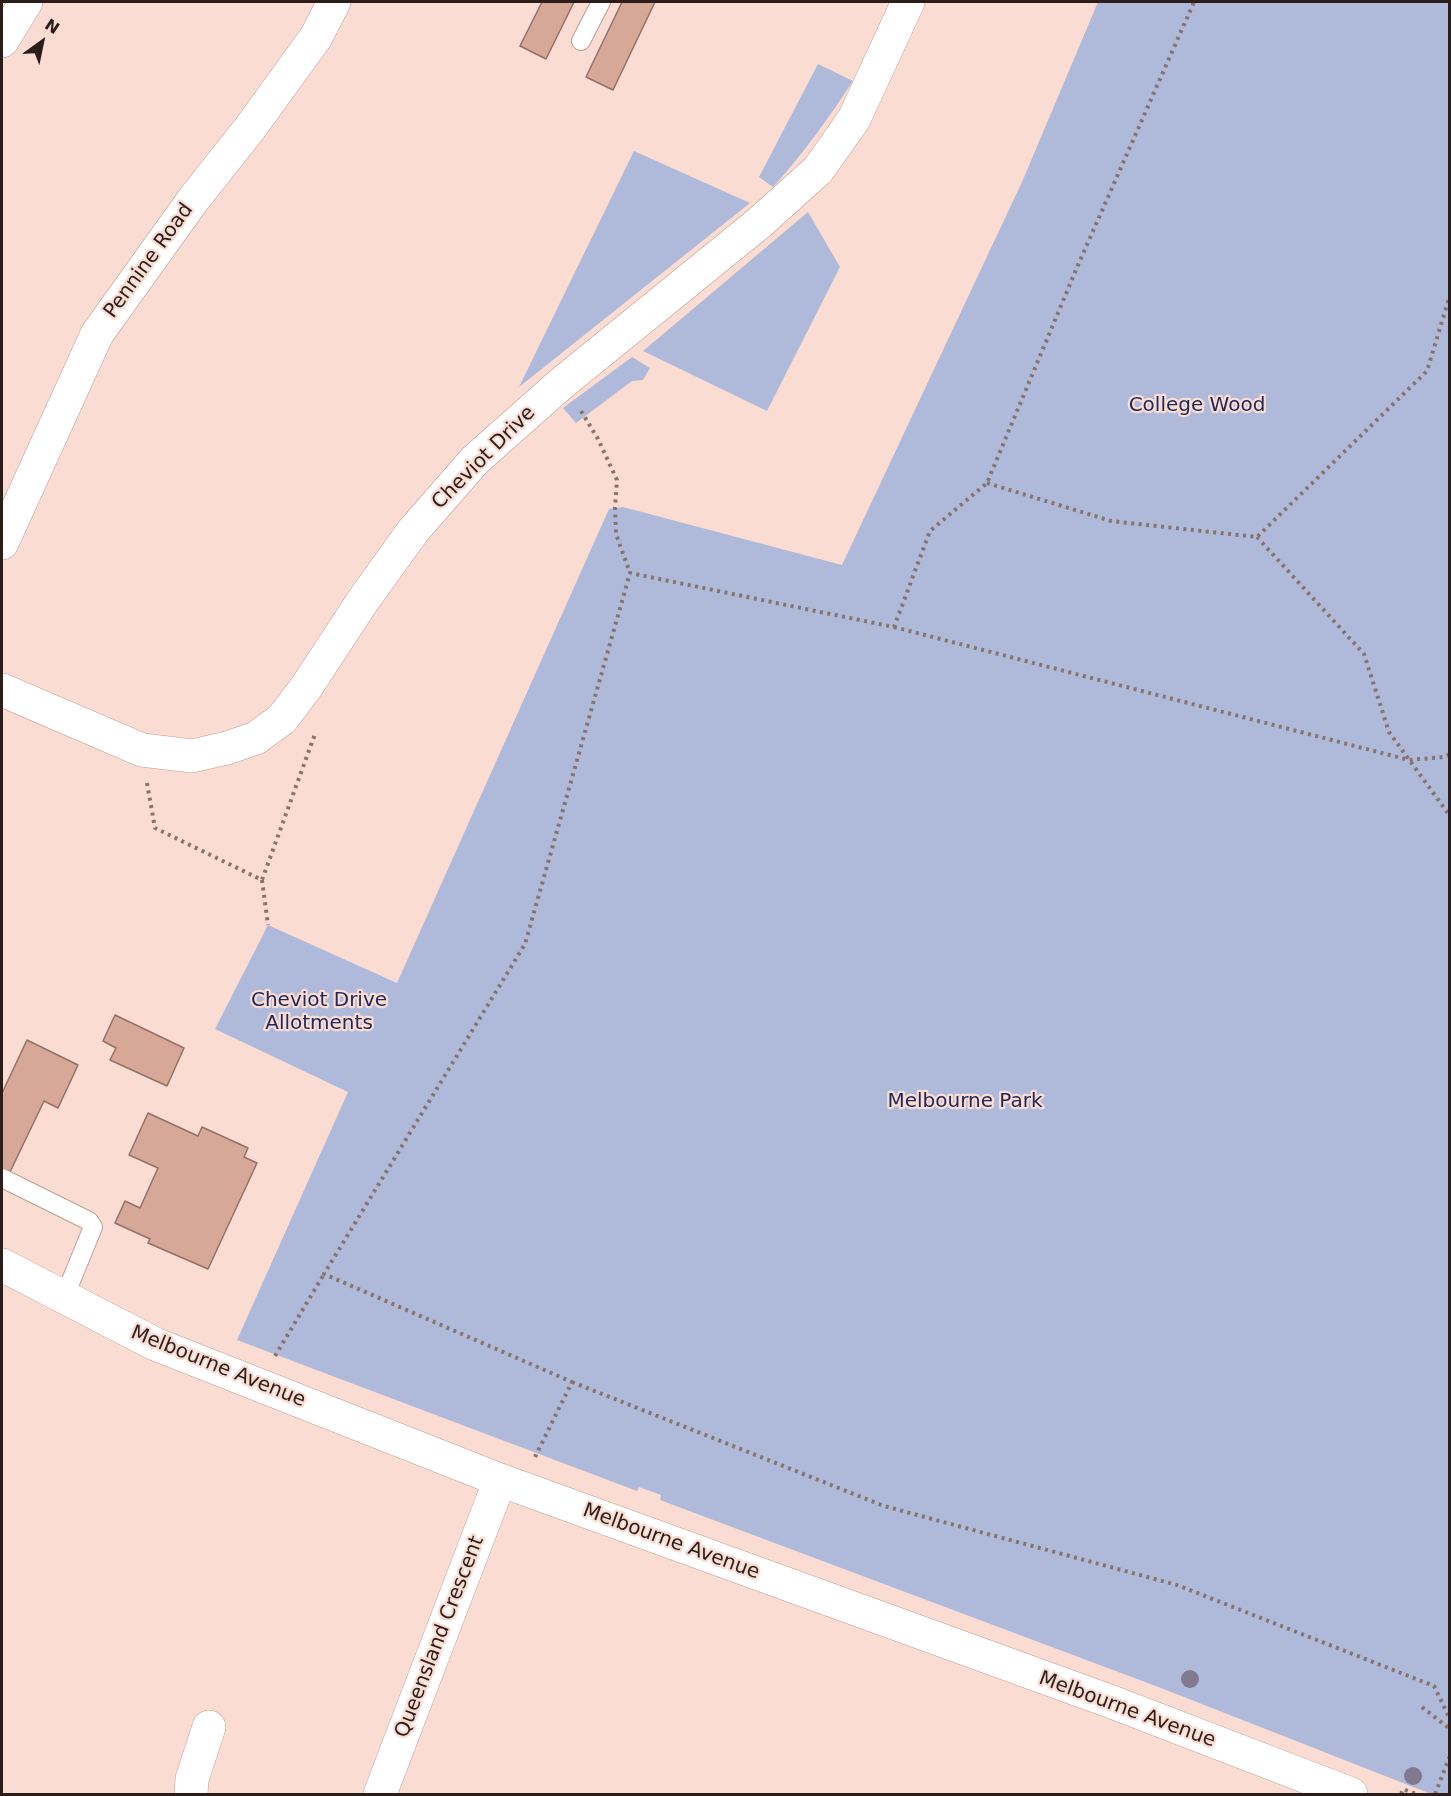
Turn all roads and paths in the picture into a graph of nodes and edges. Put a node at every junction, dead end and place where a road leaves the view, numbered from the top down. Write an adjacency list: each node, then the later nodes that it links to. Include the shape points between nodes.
1 (26, 2): 6 (street)
2 (334, 2): 12 (street, Pennine Road, via 316,37 98,334)
3 (601, 2): 7 (lane)
4 (908, 2): 9 (street, Cheviot Drive, via 855,119 818,170 759,224)
5 (1194, 2): 10 (path)
6 (2, 41)
7 (581, 41)
8 (1449, 295): 11 (path, via 1427,371)
9 (562, 383): 13 (path, via 598,439 618,480 616,534); 17 (street, Cheviot Drive, via 476,460 413,531 282,718 256,738 227,748 192,756)
10 (987, 483): 11 (path, via 1111,521); 14 (path, via 930,531)
11 (1257, 537): 19 (path, via 1364,654 1389,732)
12 (2, 543)
13 (630, 573): 14 (path); 25 (path, via 525,944)
14 (894, 627): 19 (path)
15 (2, 690): 17 (street, Cheviot Drive)
16 (316, 730): 21 (path)
17 (142, 750): 21 (path, via 155,828)
18 (1449, 754): 19 (path)
19 (1409, 759): 20 (path)
20 (1449, 816)
21 (262, 880): 22 (path)
22 (268, 925)
23 (2, 1178): 26 (lane, via 89,1221 93,1227)
24 (2, 1265): 26 (street, Melbourne Avenue)
25 (324, 1274): 27 (path); 28 (path, via 276,1354)
26 (64, 1298): 28 (street, Melbourne Avenue, via 155,1344)
27 (572, 1382): 29 (path, via 536,1453); 31 (path, via 884,1506 1177,1585 1434,1686)
28 (262, 1386): 29 (street, Melbourne Avenue)
29 (512, 1484): 36 (street, Queensland Crescent); 37 (street, Melbourne Avenue, via 1112,1702)
30 (1422, 1707): 33 (path)
31 (1449, 1719)
32 (209, 1727): 35 (street)
33 (1449, 1729)
34 (1449, 1756): 40 (path)
35 (191, 1794)
36 (380, 1794)
37 (1351, 1794)
38 (1401, 1794): 39 (path, via 1403,1789)
39 (1416, 1794)
40 (1435, 1794)

